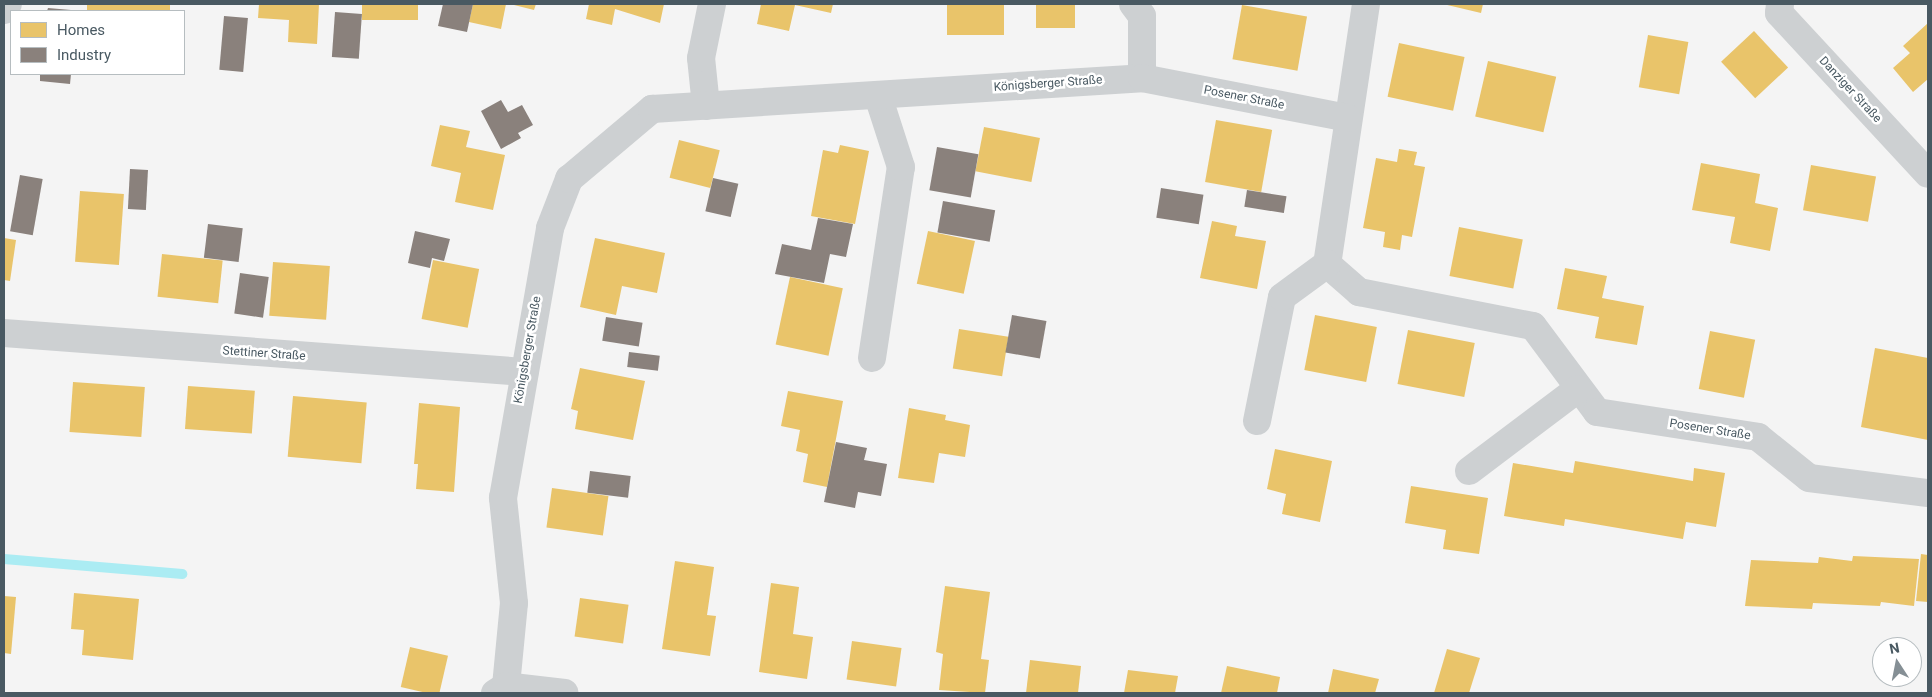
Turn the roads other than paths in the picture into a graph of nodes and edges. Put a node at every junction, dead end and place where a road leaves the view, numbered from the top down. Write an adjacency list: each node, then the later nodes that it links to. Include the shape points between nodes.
1 (8, 4): 6 (street)
2 (712, 4): 9 (street, via 701,58)
3 (1133, 4): 7 (street, via 1142,16)
4 (1366, 4): 10 (street)
5 (1780, 4): 11 (street, Danziger Straße, via 1779,13)
6 (4, 10)
7 (1142, 78): 8 (street, Königsberger Straße); 10 (street, Posener Straße)
8 (878, 96): 9 (street, Königsberger Straße); 14 (street, via 901,167)
9 (706, 106): 15 (street, Königsberger Straße, via 652,109 569,179 550,228)
10 (1347, 118): 12 (street)
11 (1928, 174)
12 (1327, 264): 16 (street, Posener Straße, via 1358,292 1533,326); 17 (street, via 1282,297)
13 (4, 333): 15 (street, Stettiner Straße)
14 (872, 358)
15 (525, 372): 20 (street, Königsberger Straße, via 503,498 514,603)
16 (1578, 389): 18 (street); 19 (street, Posener Straße, via 1597,412 1758,437 1809,478)
17 (1257, 421)
18 (1469, 471)
19 (1928, 493)
20 (500, 690): 21 (street)
21 (564, 693)

